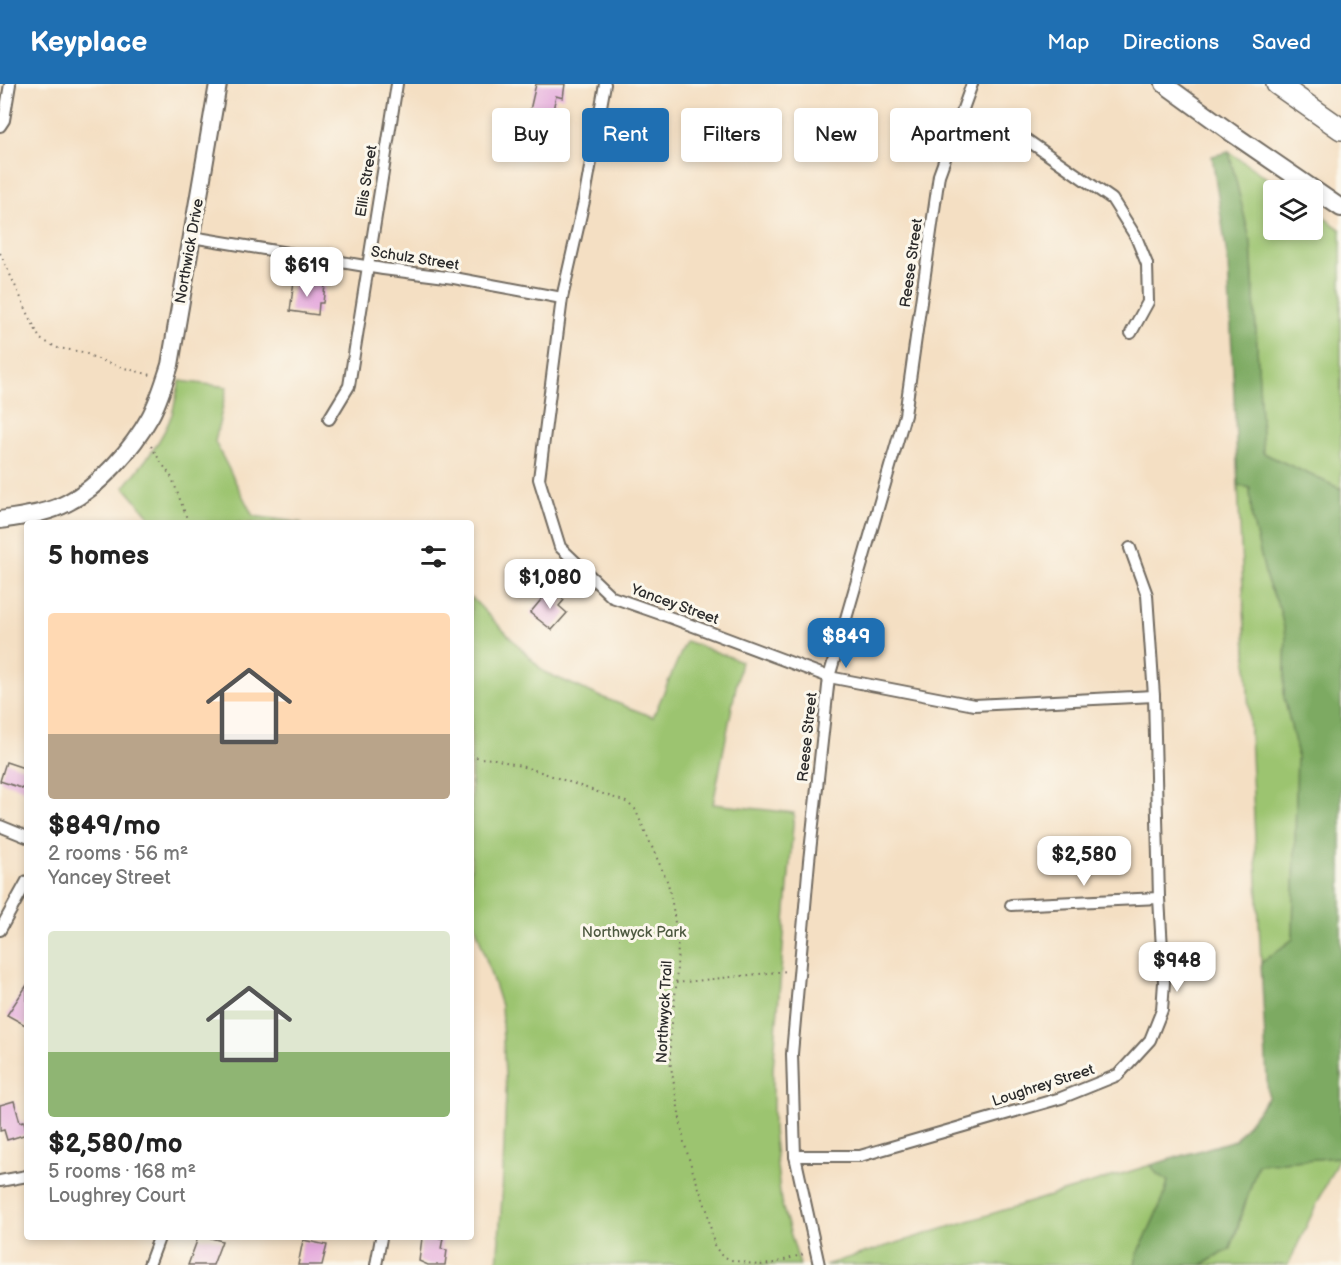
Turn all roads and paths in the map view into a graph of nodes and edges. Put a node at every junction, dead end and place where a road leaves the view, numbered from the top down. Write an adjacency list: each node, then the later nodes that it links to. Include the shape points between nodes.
1 (10, 84): 9 (street)
2 (218, 84): 14 (street, Northwick Drive)
3 (397, 84): 16 (street, Ellis Street)
4 (605, 84): 17 (street, Yancey Street)
5 (972, 84): 8 (street, Reese Street)
6 (1164, 84): 13 (street)
7 (1276, 84): 10 (highway)
8 (963, 108)
9 (0, 126)
10 (1341, 129)
11 (1031, 143): 18 (street, via 1112,199 1136,237 1146,264 1148,302)
12 (944, 162): 25 (street, Reese Street, via 905,415)
13 (1341, 208)
14 (192, 237): 16 (street, Schulz Street); 22 (street, Northwick Drive, via 170,365 151,416 127,450 83,493 49,510)
15 (0, 253): 19 (path, via 40,339)
16 (368, 266): 17 (street, Schulz Street); 20 (street, Ellis Street, via 350,386)
17 (562, 298): 25 (street, Yancey Street, via 539,479 560,547 612,597)
18 (1131, 333)
19 (144, 374)
20 (329, 419)
21 (151, 445): 23 (path, via 172,478)
22 (0, 520)
23 (188, 520)
24 (1130, 548): 26 (street, Loughrey Street, via 1148,595)
25 (829, 677): 26 (street, Yancey Street, via 974,705); 36 (street, Reese Street, via 792,1054)
26 (1154, 696): 31 (street, Loughrey Street)
27 (474, 756): 35 (path, Northwyck Trail, via 538,771 626,802 635,809 668,883 678,945)
28 (0, 826): 29 (street)
29 (24, 836)
30 (24, 886): 33 (street)
31 (1159, 898): 32 (street); 36 (street, Loughrey Street, via 1164,982 1161,1010 1150,1040 1118,1075 1060,1098 860,1156)
32 (1011, 905)
33 (0, 930)
34 (788, 971): 35 (path)
35 (676, 983): 41 (path, Northwyck Trail, via 670,1061 684,1142 707,1210 714,1245 731,1260 758,1265)
36 (795, 1156): 41 (street, Reese Street)
37 (24, 1177): 38 (street)
38 (0, 1181)
39 (158, 1240): 42 (street)
40 (381, 1240): 43 (street)
41 (815, 1250): 44 (street, Reese Street)
42 (149, 1265)
43 (376, 1265)
44 (819, 1265)

